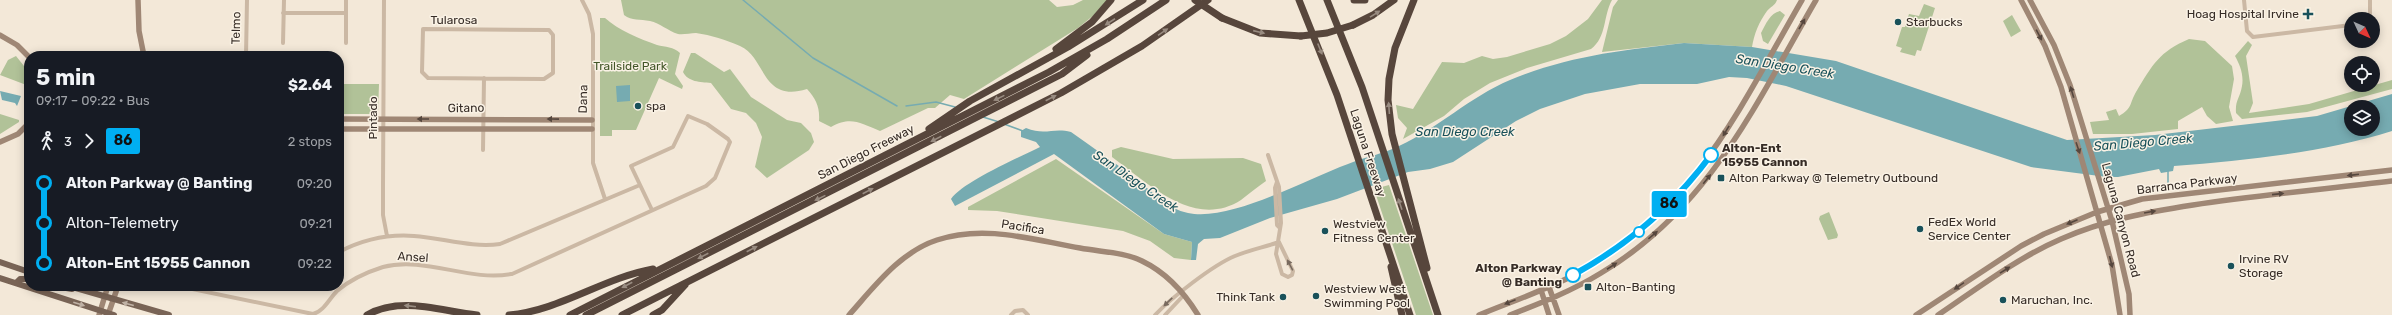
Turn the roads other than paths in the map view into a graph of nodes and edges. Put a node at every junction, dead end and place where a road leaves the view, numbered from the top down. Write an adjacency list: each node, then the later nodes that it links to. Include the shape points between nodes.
1 (138, 0): 32 (main road, via 139,31)
2 (246, 0): 33 (street, Telmo)
3 (284, 0): 25 (street)
4 (346, 0): 26 (street)
5 (384, 0): 38 (street, Pintado)
6 (582, 0): 40 (street, Dana, via 590,17 593,34)
7 (1111, 0): 35 (highway, via 1083,30)
8 (1143, 0): 35 (highway, one-way to 35)
9 (1166, 0): 29 (highway, San Diego Freeway)
10 (1195, 0): 16 (highway, one-way to 16, bridge, via 1222,18 1260,33 1301,36 1327,33 1353,25)
11 (1208, 0): 68 (highway, one-way to 11, via 992,129 1118,61)
12 (1299, 0): 62 (highway, Laguna Freeway, one-way to 62, via 1326,63)
13 (1327, 0): 85 (highway, Laguna Freeway, one-way to 13, via 1350,53)
14 (1354, 0): 15 (highway)
15 (1365, 0)
16 (1394, 0)
17 (1414, 0): 85 (highway, one-way to 17, via 1433,287 1395,146 1389,111 1390,74 1398,39)
18 (1802, 0): 72 (main road, one-way to 72, via 1711,155 1664,210 1610,253)
19 (1816, 0): 82 (main road, one-way to 19, via 1619,262 1672,219 1718,165)
20 (2021, 0): 56 (main road, Laguna Canyon Road, one-way to 56, via 2045,46 2061,87)
21 (2030, 0): 54 (main road, Laguna Canyon Road, one-way to 21, via 2062,64)
22 (2244, 0): 27 (street, via 2247,31 2253,37)
23 (2370, 0): 24 (street)
24 (2370, 12)
25 (284, 13): 26 (street); 30 (street)
26 (346, 13): 31 (street)
27 (2344, 26)
28 (0, 35): 34 (main road)
29 (1107, 39): 46 (highway, San Diego Freeway, one-way to 46, via 1049,72); 94 (highway, one-way to 94, via 1062,74)
30 (283, 43)
31 (346, 43)
32 (143, 51)
33 (246, 51)
34 (24, 52)
35 (1028, 69): 46 (highway, via 948,114)
36 (484, 78): 36 (street, Tularosa, via 425,77 422,72 423,29 551,31 551,76 544,79); 39 (street)
37 (344, 119): 38 (main road, Gitano)
38 (383, 119): 39 (main road, Gitano, one-way to 38); 44 (street, Pintado)
39 (484, 119): 40 (main road, Gitano, one-way to 39); 42 (street)
40 (592, 120): 45 (street, Dana)
41 (24, 128): 47 (main road, via 18,134)
42 (484, 128): 44 (main road, Gitano); 45 (main road, Gitano); 48 (street)
43 (344, 129): 44 (main road, Gitano)
44 (383, 129): 59 (street, Pintado, via 383,215)
45 (592, 129): 53 (street, Dana, via 593,167)
46 (917, 139): 64 (highway, San Diego Freeway)
47 (0, 142)
48 (483, 150)
49 (1268, 155): 60 (street, via 1277,182)
50 (2392, 170): 54 (main road, Barranca Parkway, one-way to 54, via 2142,199)
51 (2392, 181): 57 (main road, Barranca Parkway, one-way to 51, via 2233,199)
52 (640, 185): 53 (street, Ansel); 55 (street, Ansel); 55 (street, Ansel, via 631,166 673,146 688,116 707,124 730,140 715,178 710,183)
53 (605, 199): 59 (street, Ansel, via 500,244 480,245 414,236)
54 (2109, 209): 56 (main road, Barranca Parkway); 57 (main road, Laguna Canyon Road)
55 (652, 210): 71 (street, Ansel, via 511,274 488,276 414,266 383,267)
56 (2097, 212): 58 (main road, Laguna Canyon Road); 109 (main road, Barranca Parkway, one-way to 109, via 2021,246)
57 (2112, 221): 58 (main road, Barranca Parkway); 112 (main road, Laguna Canyon Road, via 2129,294)
58 (2100, 224): 110 (main road, Barranca Parkway, one-way to 58, via 2027,257 2062,238); 111 (main road, Laguna Canyon Road, one-way to 111, via 2112,265)
59 (387, 236): 61 (street, Ansel)
60 (1280, 242): 60 (street, one-way to 60, via 1276,254 1283,276 1288,277 1293,271); 80 (street, via 1227,260)
61 (344, 250)
62 (1390, 254): 102 (highway, via 1392,277); 103 (highway, Laguna Freeway)
63 (0, 262): 65 (main road)
64 (662, 267): 92 (highway, via 628,274 538,309); 93 (highway, San Diego Freeway, one-way to 93)
65 (24, 270)
66 (0, 278): 69 (main road)
67 (24, 279): 69 (main road)
68 (689, 281): 95 (highway); 96 (highway, via 662,310)
69 (16, 283): 70 (main road, one-way to 70)
70 (24, 286)
71 (344, 286)
72 (1549, 286): 73 (main road); 82 (main road)
73 (1541, 290): 84 (main road); 105 (main road, one-way to 105)
74 (38, 291): 86 (main road, one-way to 86)
75 (84, 291): 81 (main road)
76 (106, 291): 81 (main road)
77 (117, 291): 83 (main road)
78 (202, 291): 79 (street, Ansel, via 314,314 322,310)
79 (340, 291)
80 (1183, 292): 88 (main road, Pacifica, via 1148,264 1117,254 973,232 936,240 912,253 895,265); 99 (street, one-way to 99, via 1172,298); 100 (street, via 1182,297); 101 (main road, Pacifica)
81 (104, 297): 83 (main road); 86 (main road)
82 (1553, 298): 84 (main road); 108 (main road)
83 (114, 300): 87 (main road); 89 (main road, one-way to 83)
84 (1545, 301): 106 (main road); 107 (main road)
85 (1435, 307): 104 (highway, Laguna Freeway)
86 (99, 313): 87 (main road)
87 (110, 314)
88 (852, 314)
89 (169, 315)
90 (367, 315): 91 (highway, one-way to 90, via 396,305 380,308)
91 (477, 315)
92 (509, 315)
93 (570, 315)
94 (586, 315)
95 (622, 315)
96 (653, 315)
97 (1011, 315): 98 (street, via 1022,310)
98 (1028, 315)
99 (1155, 315)
100 (1165, 315)
101 (1198, 315)
102 (1402, 315)
103 (1410, 315)
104 (1438, 315)
105 (1479, 315)
106 (1510, 315)
107 (1549, 315)
108 (1559, 315)
109 (1916, 315)
110 (1938, 315)
111 (2120, 315)
112 (2130, 315)

